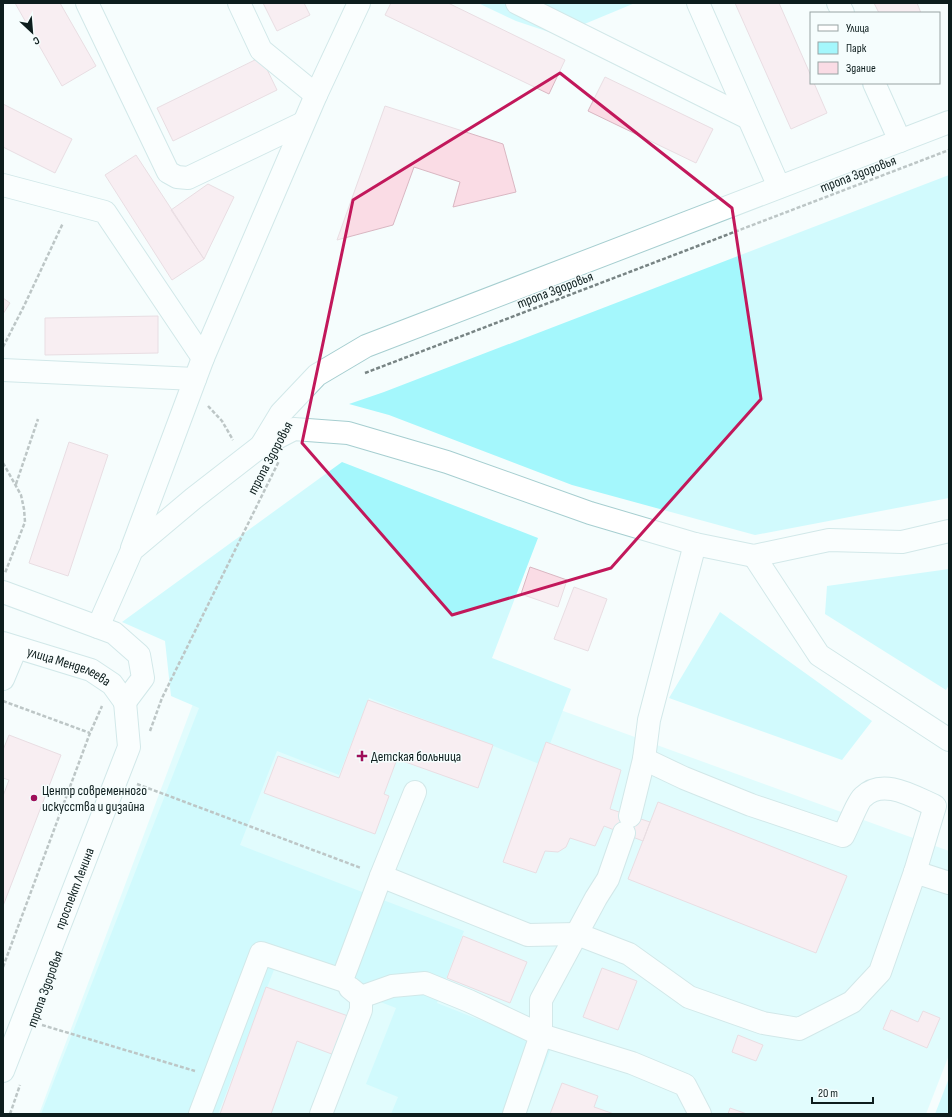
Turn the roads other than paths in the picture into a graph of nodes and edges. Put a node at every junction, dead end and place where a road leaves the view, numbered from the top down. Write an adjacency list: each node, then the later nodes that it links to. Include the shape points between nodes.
1 (88, 3): 12 (street, via 168,172 177,177 188,178)
2 (239, 3): 9 (street, via 261,50)
3 (359, 3): 9 (street)
4 (517, 3): 10 (street)
5 (698, 3): 10 (street)
6 (838, 3): 7 (street)
7 (842, 12)
8 (874, 84): 13 (street)
9 (316, 96): 12 (street)
10 (748, 118): 15 (street)
11 (949, 122): 13 (street)
12 (304, 123): 16 (street)
13 (900, 140): 15 (street)
14 (3, 185): 16 (street, via 105,212)
15 (779, 187): 19 (street, via 366,346 317,374 281,413)
16 (203, 358): 18 (street)
17 (3, 370): 18 (street)
18 (193, 386): 22 (street)
19 (253, 452): 21 (street, via 294,429 348,433 447,462 590,513); 22 (street)
20 (949, 531): 23 (street, via 902,542 829,540)
21 (695, 544): 23 (street); 30 (street, via 649,720)
22 (132, 550): 25 (street)
23 (754, 556): 29 (street, via 819,655)
24 (3, 592): 25 (street)
25 (98, 627): 28 (street, via 114,633 139,655 143,678)
26 (10, 646): 27 (street); 28 (street, улица Менделеева, via 91,670 112,684)
27 (3, 679)
28 (125, 702): 39 (street, проспект Ленина, via 129,747)
29 (949, 740)
30 (644, 759): 32 (street, via 751,805 844,836 862,797 878,788 894,789 935,806); 35 (street, via 627,825 608,879)
31 (415, 792): 33 (street)
32 (915, 872): 34 (street); 35 (street, via 880,972 852,1002 799,1029 763,1023 689,997 629,954)
33 (381, 876): 35 (street, via 528,935); 36 (street)
34 (949, 883)
35 (576, 934): 38 (street, via 541,1000)
36 (342, 980): 37 (street); 40 (street, via 261,953)
37 (361, 997): 38 (street, via 392,986 425,983); 41 (street, via 361,1010)
38 (541, 1034): 42 (street); 43 (street, via 632,1063 685,1085)
39 (3, 1072)
40 (200, 1114)
41 (321, 1114)
42 (514, 1114)
43 (700, 1114)

